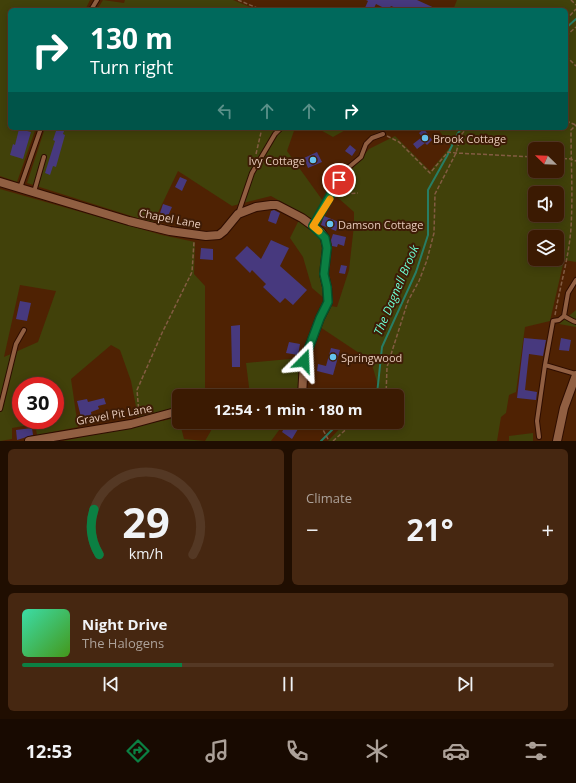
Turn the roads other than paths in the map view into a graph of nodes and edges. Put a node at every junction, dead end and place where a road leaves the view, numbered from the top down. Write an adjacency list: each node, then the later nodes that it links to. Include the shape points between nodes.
1 (40, 130): 6 (lane)
2 (279, 130): 8 (lane, via 252,173)
3 (383, 134): 9 (lane, via 372,138 366,144 361,157 343,172)
4 (44, 157): 7 (lane)
5 (0, 182): 6 (street, Chapel Lane)
6 (20, 188): 7 (street, Chapel Lane)
7 (34, 192): 8 (street, Chapel Lane, via 129,221 195,235 218,235)
8 (238, 214): 9 (street, Chapel Lane, via 256,207 271,205 296,214)
9 (313, 226): 16 (street, Chapel Lane, via 325,238 327,248 324,274 328,302 304,361)
10 (576, 280): 11 (lane, via 568,293)
11 (564, 316): 12 (lane); 14 (lane, via 554,320)
12 (576, 322)
13 (24, 330): 17 (lane, via 16,344)
14 (545, 365): 15 (lane); 19 (lane, via 537,422)
15 (576, 375): 21 (street, via 564,408)
16 (302, 389)
17 (0, 409)
18 (172, 413): 20 (street, Gravel Pit Lane, via 139,422)
19 (539, 437)
20 (29, 441)
21 (557, 441)

